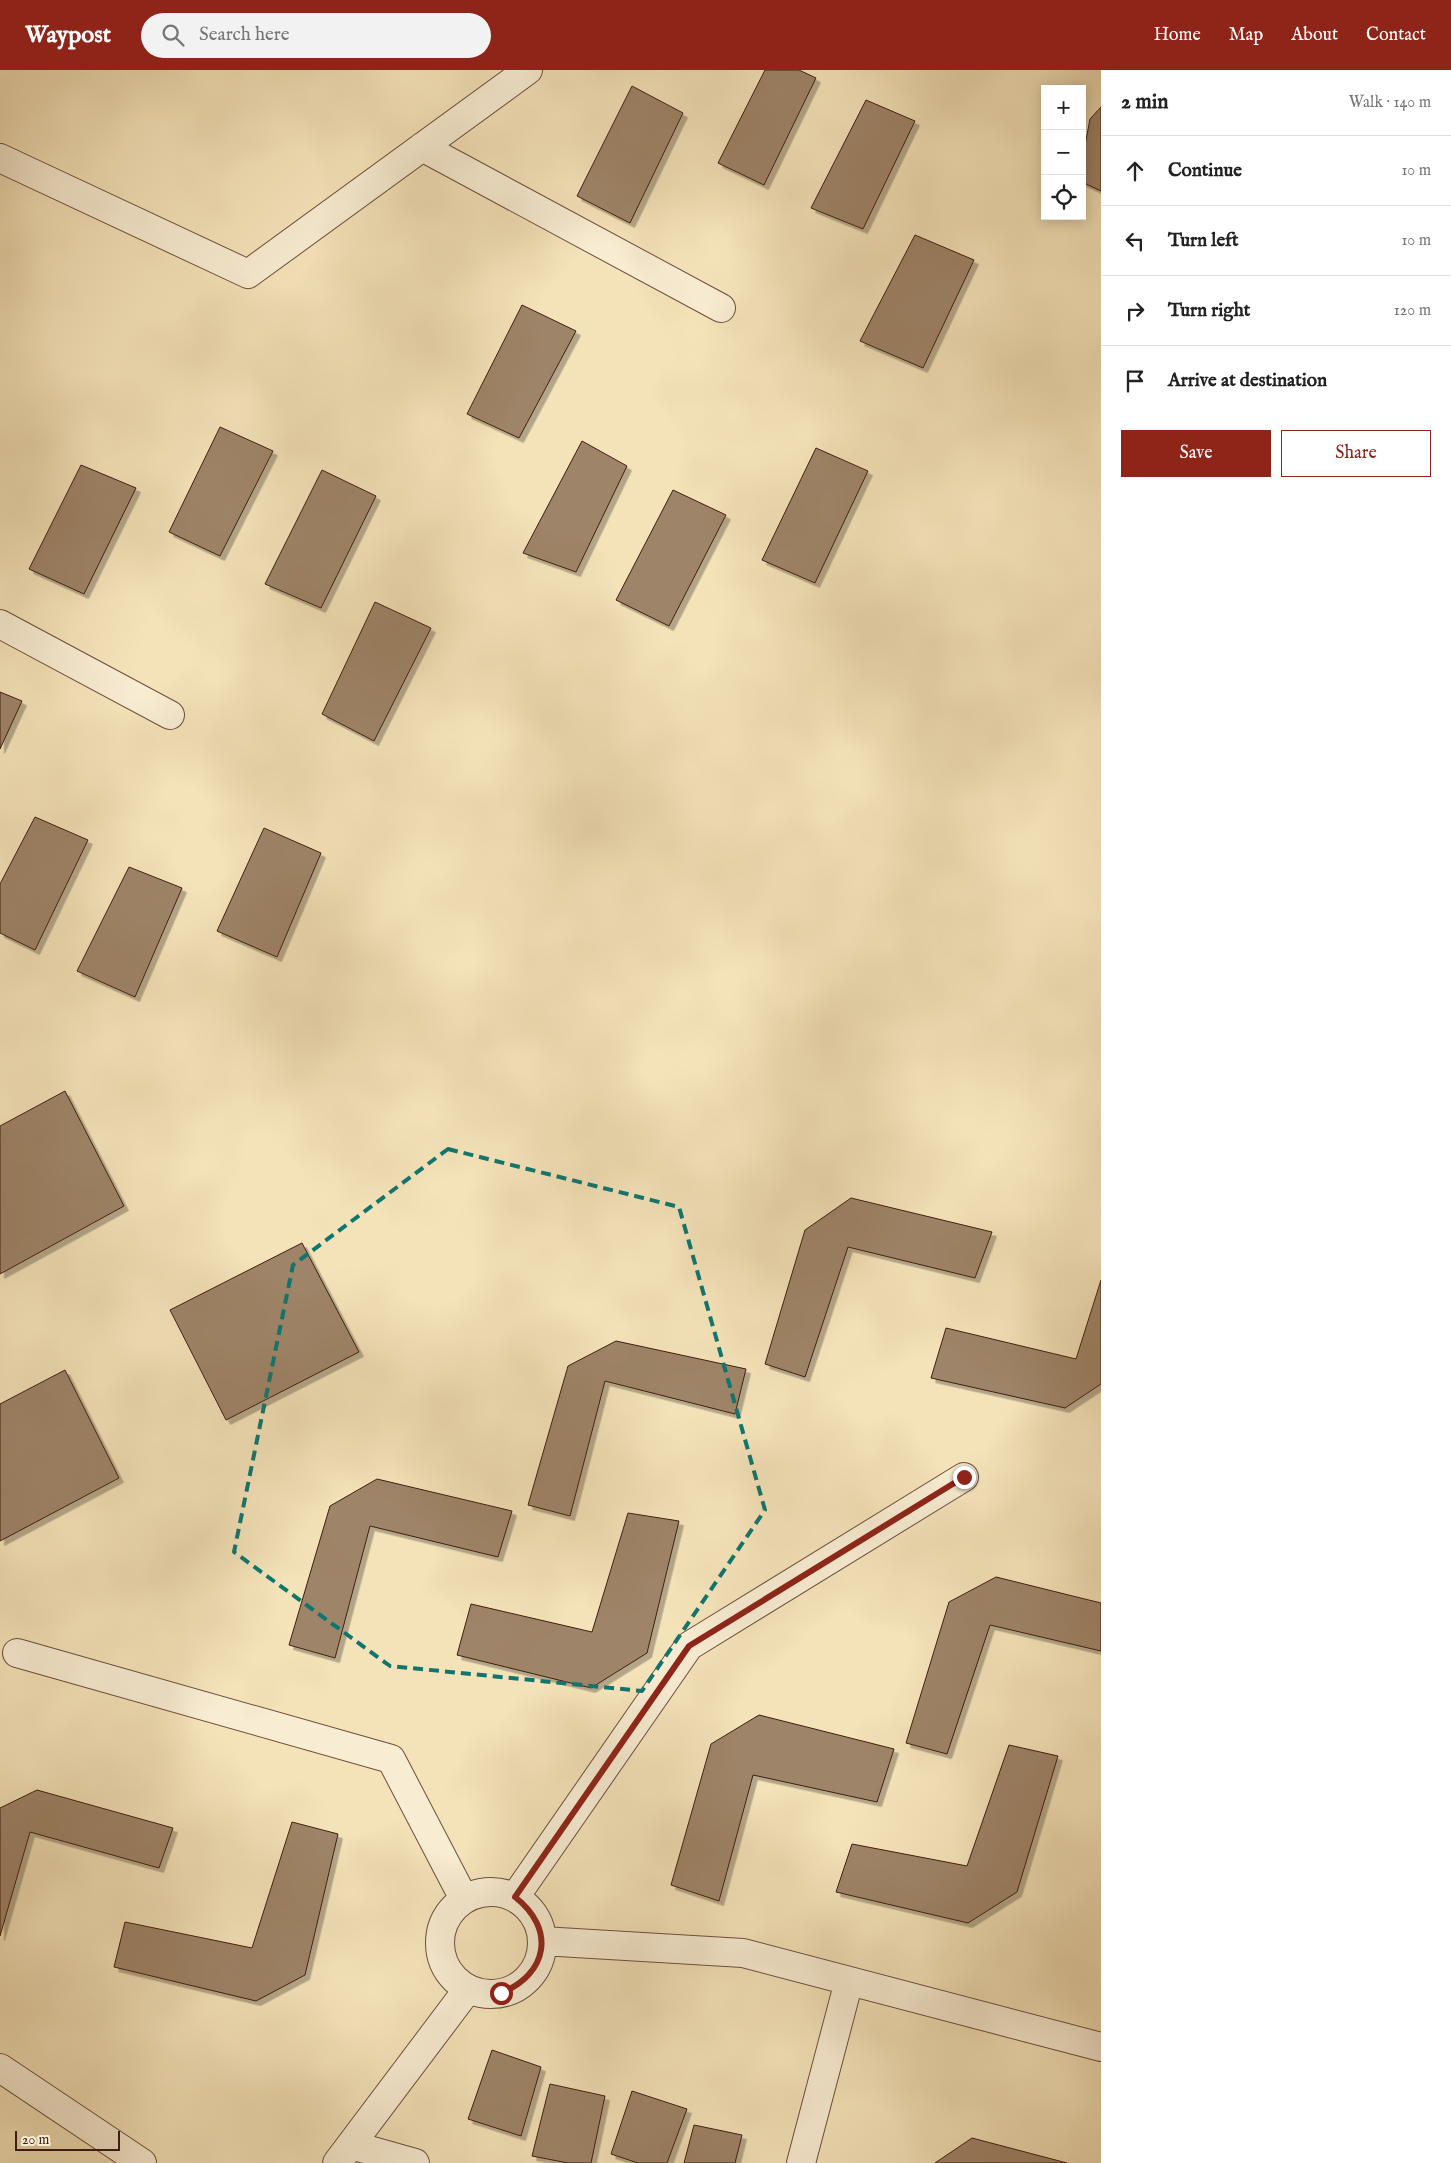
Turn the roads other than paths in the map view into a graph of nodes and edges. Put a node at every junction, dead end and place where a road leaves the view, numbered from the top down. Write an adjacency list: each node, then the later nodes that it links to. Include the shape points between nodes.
1 (528, 70): 2 (street)
2 (422, 147): 3 (street, via 248,274); 4 (street)
3 (0, 158)
4 (721, 308)
5 (0, 624): 6 (street)
6 (170, 715)
7 (964, 1477): 9 (street, via 689,1646)
8 (17, 1653): 10 (street, via 391,1760)
9 (515, 1897): 10 (street, via 481,1892); 11 (street, via 534,1916)
10 (464, 1899): 13 (street, via 444,1922 440,1953 455,1980)
11 (542, 1941): 12 (street, via 743,1954); 13 (street, via 540,1958 531,1974 518,1986 501,1993 483,1994)
12 (849, 1981): 14 (street); 19 (street)
13 (468, 1988): 16 (street)
14 (1101, 2048)
15 (0, 2068): 17 (street)
16 (344, 2154): 18 (street)
17 (142, 2163)
18 (415, 2163)
19 (801, 2163)

